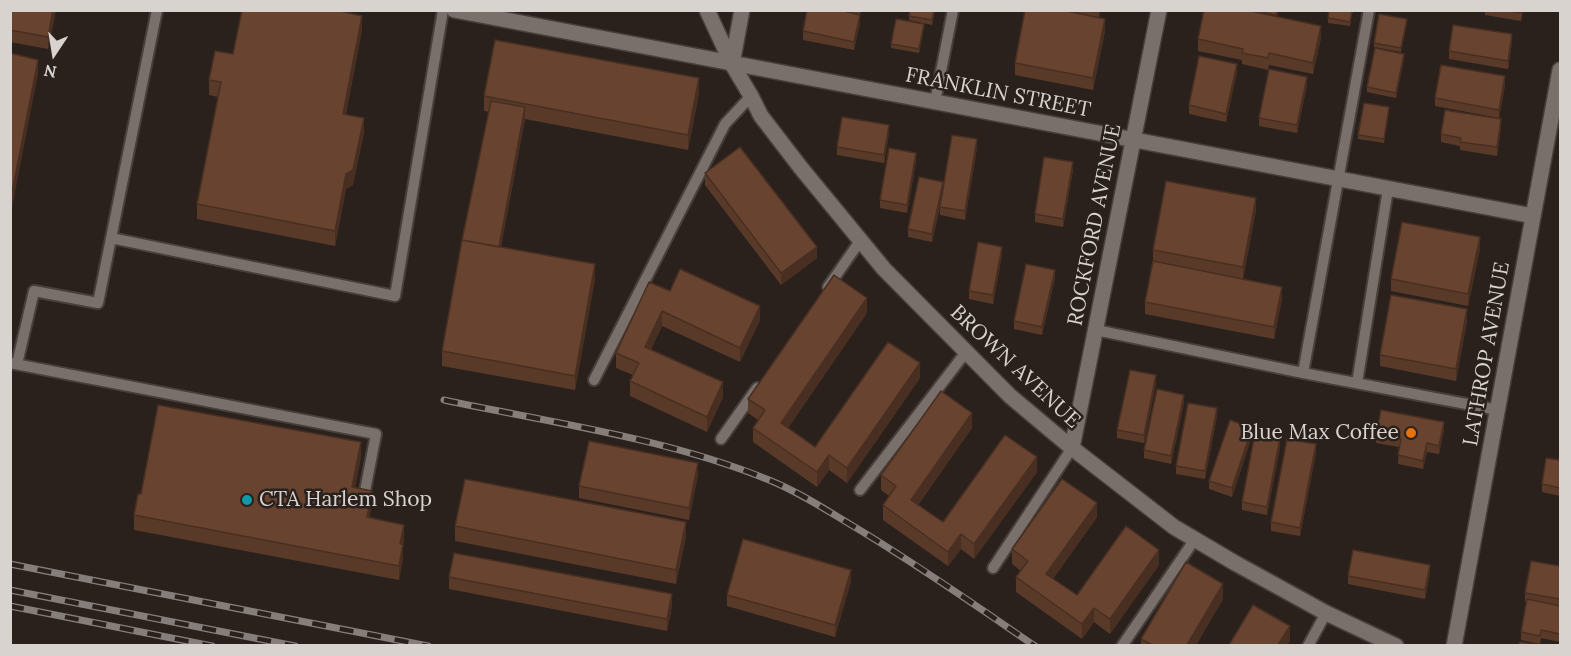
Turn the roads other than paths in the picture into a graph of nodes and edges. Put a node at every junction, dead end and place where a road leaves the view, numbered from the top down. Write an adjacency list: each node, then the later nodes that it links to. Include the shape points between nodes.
1 (157, 10): 17 (lane)
2 (443, 10): 17 (lane, via 395,296)
3 (454, 10): 9 (street, FRANKLIN STREET)
4 (707, 10): 9 (street, BROWN AVENUE)
5 (742, 10): 9 (street)
6 (953, 10): 12 (lane)
7 (1159, 10): 13 (street, ROCKFORD AVENUE)
8 (1369, 10): 14 (lane)
9 (732, 64): 11 (street, BROWN AVENUE); 12 (street, FRANKLIN STREET)
10 (1560, 70): 16 (street, LATHROP AVENUE)
11 (751, 96): 18 (street, BROWN AVENUE, via 767,125); 24 (lane, via 725,124)
12 (935, 102): 13 (street, FRANKLIN STREET)
13 (1134, 140): 14 (street, FRANKLIN STREET); 20 (street, ROCKFORD AVENUE)
14 (1337, 179): 15 (street, FRANKLIN STREET); 23 (lane)
15 (1389, 189): 16 (street, FRANKLIN STREET); 26 (lane)
16 (1533, 216): 27 (street, LATHROP AVENUE)
17 (111, 238): 22 (lane, via 98,303 34,291)
18 (860, 241): 19 (lane); 21 (street, BROWN AVENUE)
19 (822, 295)
20 (1096, 330): 23 (lane); 29 (street, ROCKFORD AVENUE)
21 (966, 352): 29 (street, BROWN AVENUE, via 1010,396); 30 (lane)
22 (14, 363): 31 (lane, via 376,434)
23 (1303, 373): 26 (lane)
24 (594, 380)
25 (761, 382): 28 (lane)
26 (1357, 383): 27 (lane)
27 (1498, 410): 38 (street, LATHROP AVENUE)
28 (720, 440)
29 (1072, 448): 32 (street, BROWN AVENUE); 33 (lane)
30 (860, 490)
31 (363, 504)
32 (1194, 539): 34 (street, BROWN AVENUE); 35 (lane)
33 (993, 568)
34 (1326, 613): 36 (lane); 37 (street, BROWN AVENUE)
35 (1122, 645)
36 (1308, 645)
37 (1396, 645)
38 (1454, 645)

